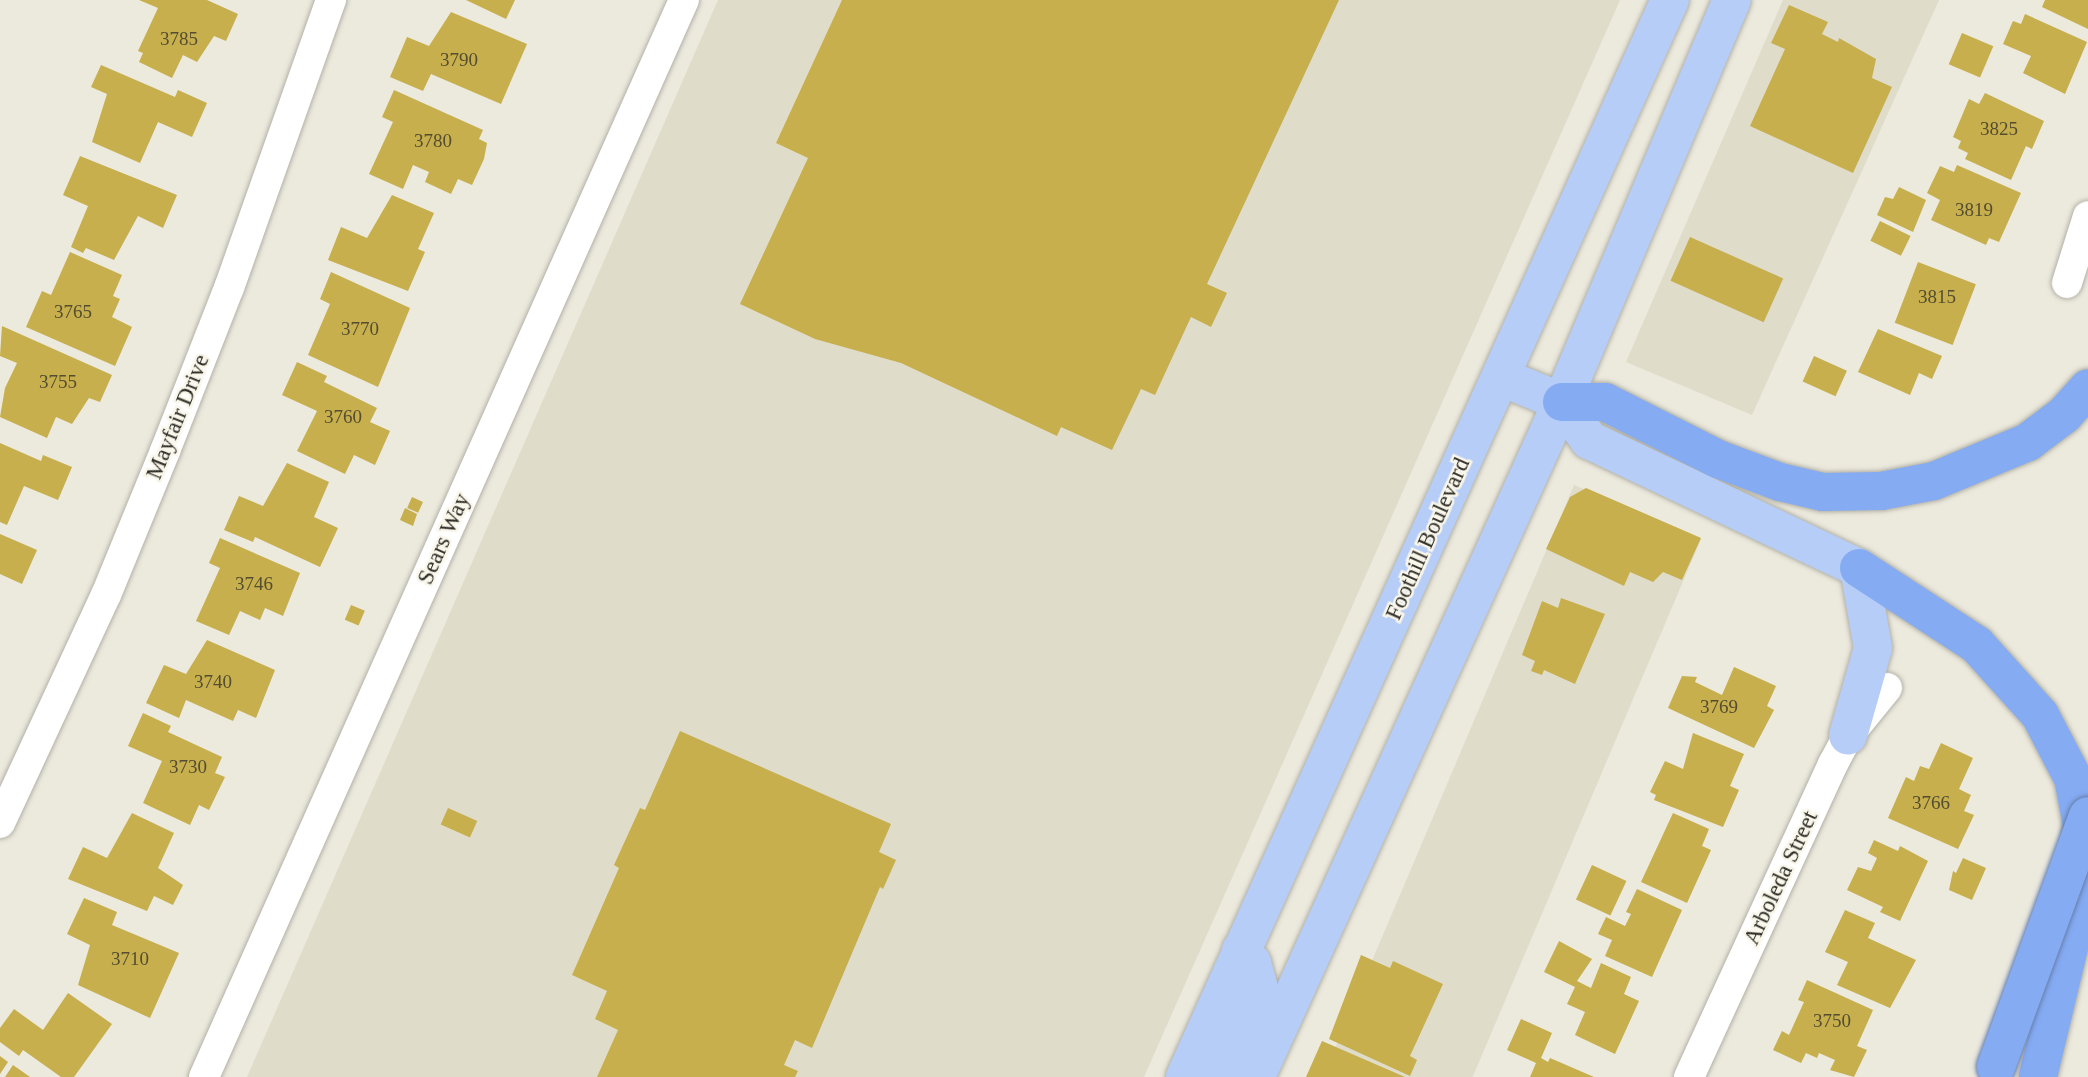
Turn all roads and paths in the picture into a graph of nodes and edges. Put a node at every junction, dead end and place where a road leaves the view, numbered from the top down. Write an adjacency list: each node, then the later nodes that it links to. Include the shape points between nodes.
1 (331, 0): 14 (street, Mayfair Drive, via 229,288 165,451 106,595)
2 (684, 0): 17 (street, Sears Way)
3 (1670, 0): 7 (main road, Foothill Boulevard)
4 (1732, 0): 9 (main road)
5 (2088, 216): 6 (street)
6 (2067, 283)
7 (1501, 377): 9 (main road); 15 (main road, Foothill Boulevard)
8 (2088, 388): 9 (highway, via 2064,415 2028,442 1934,481 1881,491 1823,492 1780,482 1718,458 1605,402)
9 (1562, 402): 10 (main road, via 1589,440); 20 (main road)
10 (1859, 568): 12 (main road, via 1873,648); 22 (highway, via 1977,645 2040,715 2073,778 2082,825 2084,884)
11 (1887, 688): 12 (street, Arboleda Street)
12 (1848, 736): 21 (street, Arboleda Street)
13 (2088, 816): 16 (highway, bridge)
14 (0, 823)
15 (1241, 950): 18 (main road, Foothill Boulevard); 19 (main road, via 1252,962 1258,985)
16 (1994, 1072)
17 (204, 1077)
18 (1185, 1077)
19 (1222, 1077)
20 (1256, 1077)
21 (1689, 1077)
22 (2039, 1077)

